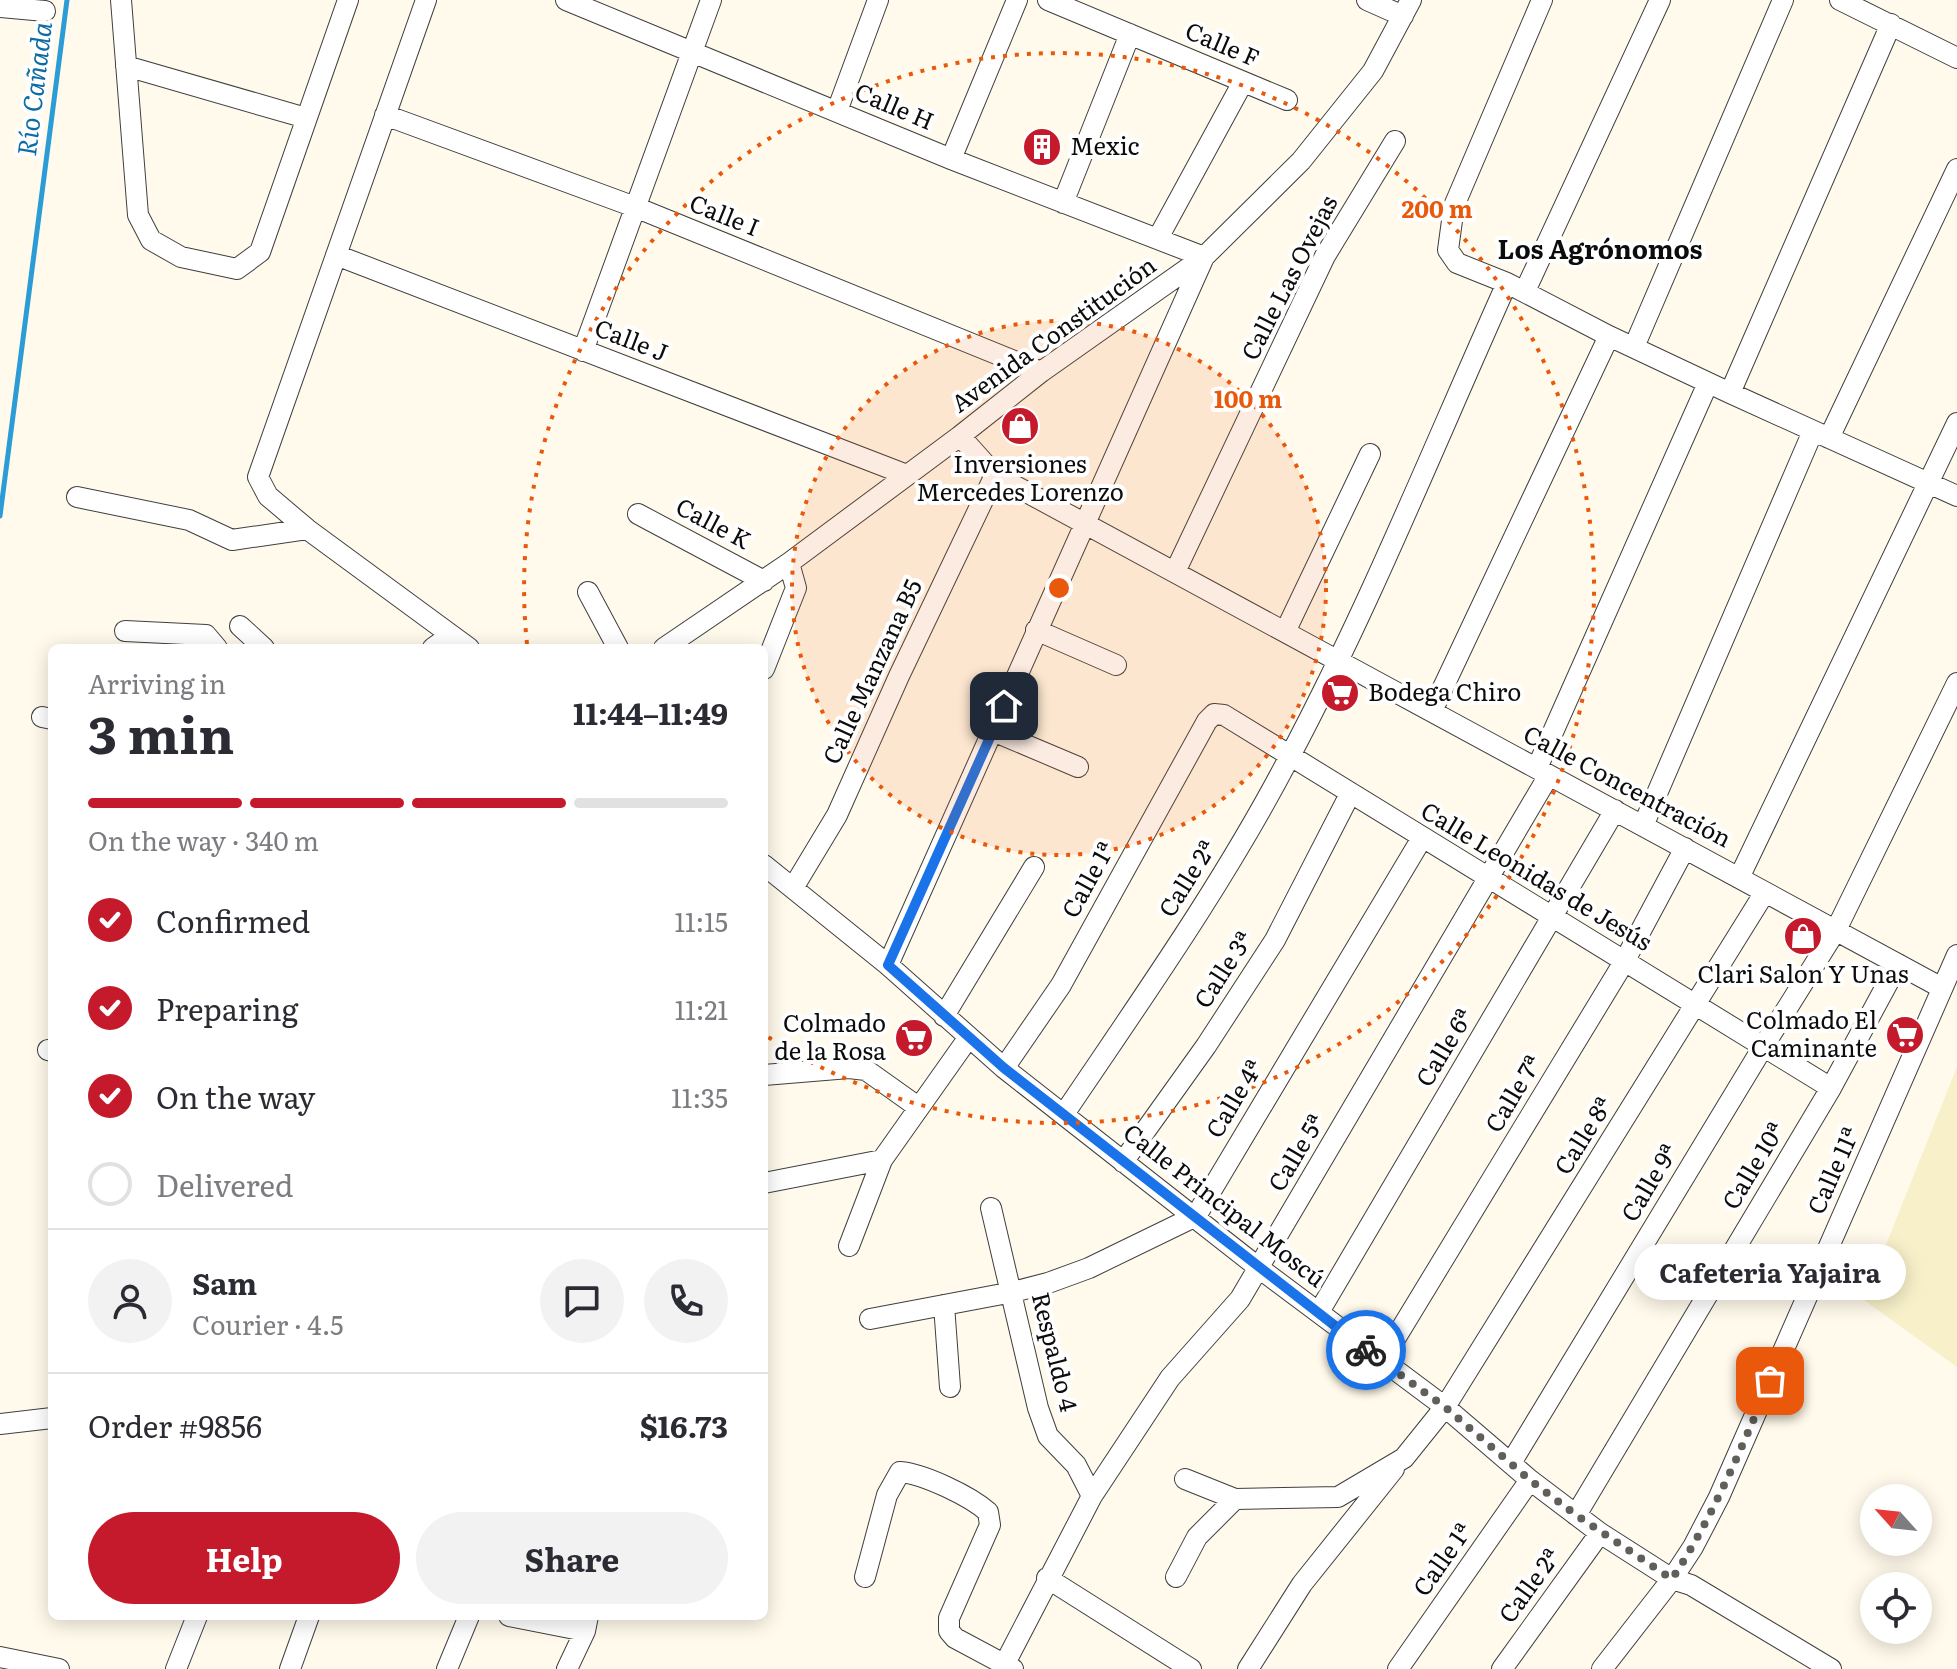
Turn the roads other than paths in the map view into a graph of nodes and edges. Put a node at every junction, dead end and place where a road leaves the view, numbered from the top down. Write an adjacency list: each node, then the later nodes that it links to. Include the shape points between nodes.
1 (121, 0): 21 (street)
2 (426, 0): 25 (street)
3 (566, 0): 19 (street, Calle H)
4 (711, 0): 19 (street)
5 (878, 0): 24 (street)
6 (1017, 0): 28 (street)
7 (1048, 0): 18 (street, Calle F)
8 (1367, 0): 15 (street)
9 (1542, 0): 35 (street, via 1454,206 1449,229 1448,250 1457,263)
10 (1660, 0): 35 (street, Calle 2ª)
11 (1783, 0): 37 (street)
12 (1840, 0): 17 (street)
13 (344, 1): 26 (street)
14 (0, 7): 16 (street)
15 (1407, 8): 34 (street, Avenida Constitución, via 1373,71 1301,161)
16 (45, 11)
17 (1891, 24): 20 (street); 41 (street)
18 (1130, 34): 22 (street, Calle F); 30 (street)
19 (691, 50): 24 (street, Calle H); 31 (street)
20 (1957, 58)
21 (126, 66): 26 (street); 26 (street, via 138,215 151,240 181,257 237,269 260,252)
22 (1243, 82): 23 (street, Calle F); 32 (street)
23 (1287, 100)
24 (837, 111): 28 (street, Calle H)
25 (385, 115): 31 (street, Calle I); 33 (street)
26 (306, 118)
27 (1395, 141): 55 (street, Calle Las Ovejas, via 1325,256)
28 (951, 159): 30 (street, Calle H)
29 (1957, 169): 43 (street)
30 (1063, 203): 32 (street, Calle H)
31 (635, 207): 38 (street); 39 (street, Calle I)
32 (1158, 238): 34 (street, Calle H)
33 (336, 255): 38 (street, Calle J); 53 (street, via 258,477 268,496)
34 (1204, 257): 39 (street, Avenida Constitución); 52 (street)
35 (1516, 287): 36 (street); 68 (street, Calle 2ª)
36 (1609, 336): 37 (street); 71 (street)
37 (1634, 347): 40 (street)
38 (583, 351): 46 (street, Calle J)
39 (1041, 372): 44 (street, Avenida Constitución)
40 (1708, 383): 41 (street); 76 (street, Calle 5ª)
41 (1730, 393): 43 (street)
42 (1957, 423): 48 (street)
43 (1821, 434): 48 (street); 79 (street)
44 (960, 436): 46 (street, Avenida Constitución); 47 (street, Calle Concentración)
45 (1370, 454): 61 (street)
46 (907, 475): 54 (street, Avenida Constitución)
47 (995, 475): 52 (street, Calle Concentración); 86 (street, Calle Manzana B5, via 837,815)
48 (1928, 482): 49 (street); 84 (street)
49 (1957, 496)
50 (77, 497): 53 (street, via 189,520 232,540)
51 (638, 514): 56 (street, Calle K)
52 (1085, 524): 55 (street, Calle Concentración); 59 (street)
53 (307, 529): 62 (street)
54 (789, 563): 56 (street, Avenida Constitución); 67 (street, via 796,588)
55 (1175, 572): 61 (street, Calle Concentración)
56 (764, 581): 66 (street, Avenida Constitución)
57 (588, 592): 65 (street)
58 (240, 626): 64 (street)
59 (1036, 630): 69 (street); 73 (street)
60 (125, 631): 63 (street, via 206,635)
61 (1285, 632): 68 (street, Calle Concentración)
62 (442, 642)
63 (214, 644)
64 (260, 644)
65 (616, 644)
66 (670, 644)
67 (768, 659)
68 (1338, 660): 71 (street, Calle Concentración); 74 (street, Calle 2ª)
69 (1116, 665)
70 (1957, 683): 89 (street, Calle 9ª)
71 (1432, 711): 76 (street, Calle Concentración)
72 (1214, 714): 74 (street, Calle Leonidas de Jesús, via 1224,715); 99 (street, Calle 1ª, via 1061,985)
73 (993, 731): 75 (street); 93 (street)
74 (1290, 757): 77 (street, Calle Leonidas de Jesús); 103 (street, Calle 2ª, via 1209,898)
75 (1078, 767)
76 (1543, 772): 78 (street, Calle Concentración); 85 (street, Calle 5ª)
77 (1350, 794): 80 (street, Calle Leonidas de Jesús); 105 (street, Calle 3ª, via 1275,940)
78 (1615, 810): 79 (street, Calle Concentración); 88 (street, Calle 6ª)
79 (1643, 826): 81 (street, Calle Concentración)
80 (1422, 838): 85 (street, Calle Leonidas de Jesús); 108 (street, Calle 4ª)
81 (1685, 848): 84 (street, Calle Concentración); 91 (street, Calle 7ª)
82 (1034, 867): 96 (street)
83 (768, 868): 86 (street, Calle Principal Moscú)
84 (1739, 878): 87 (street, Calle Concentración)
85 (1490, 880): 88 (street, Calle Leonidas de Jesús); 110 (street, Calle 5ª)
86 (793, 888): 93 (street, Calle Principal Moscú)
87 (1765, 892): 89 (street, Calle Concentración); 95 (street, Calle 8ª)
88 (1553, 918): 91 (street, Calle Leonidas de Jesús); 113 (street, Calle 6ª)
89 (1836, 930): 92 (street, Calle Concentración); 98 (street, Calle 9ª)
90 (1957, 955): 94 (street, Calle 11ª)
91 (1624, 962): 95 (street, Calle Leonidas de Jesús); 115 (street, Calle 7ª)
92 (1898, 964): 94 (street, Calle Concentración); 101 (street, Calle 10ª)
93 (888, 965): 96 (street, Calle Principal Moscú)
94 (1942, 988): 131 (street, Calle 11ª, via 1719,1497)
95 (1696, 1006): 98 (street, Calle Leonidas de Jesús); 117 (street, Calle 8ª)
96 (944, 1016): 97 (street, Calle Principal Moscú)
97 (969, 1037): 99 (street, Calle Principal Moscú); 102 (street)
98 (1763, 1047): 101 (street, Calle Leonidas de Jesús); 121 (street, Calle 9ª)
99 (1004, 1068): 103 (street, Calle Principal Moscú)
100 (768, 1075): 102 (street, via 866,1070)
101 (1831, 1088): 126 (street, Calle 10ª)
102 (918, 1107): 104 (street)
103 (1064, 1114): 105 (street, Calle Principal Moscú)
104 (882, 1160): 106 (street); 109 (street)
105 (1123, 1162): 108 (street, Calle Principal Moscú)
106 (768, 1182)
107 (991, 1208): 111 (street, Respaldo 4)
108 (1196, 1216): 110 (street, Calle Principal Moscú); 111 (street, via 1089,1268)
109 (849, 1246)
110 (1259, 1268): 113 (street, Calle Principal Moscú); 124 (street, Calle 5ª, via 1240,1299 1170,1378)
111 (1013, 1292): 112 (street); 124 (street, Respaldo 4, via 1048,1436 1076,1465)
112 (944, 1305): 114 (street); 116 (street)
113 (1319, 1312): 115 (street, Calle Principal Moscú)
114 (870, 1319)
115 (1381, 1362): 117 (street, Calle Principal Moscú)
116 (950, 1387)
117 (1445, 1407): 120 (street, Calle 8ª); 121 (street, Calle Principal Moscú)
118 (48, 1418): 119 (street)
119 (0, 1424)
120 (1404, 1458): 125 (street, via 1338,1497); 145 (street, Calle 8ª, via 1302,1584)
121 (1511, 1463): 123 (street, Calle Principal Moscú)
122 (1185, 1479): 125 (street)
123 (1530, 1480): 126 (street, Calle Principal Moscú); 146 (street, Calle 1ª)
124 (1092, 1496): 130 (street, Calle 5ª)
125 (1235, 1499): 129 (street, via 1197,1537)
126 (1576, 1515): 127 (street, Calle Principal Moscú)
127 (1600, 1533): 131 (street, Calle Principal Moscú); 147 (street, Calle 2ª)
128 (865, 1577): 138 (street, via 887,1495 900,1472 978,1503 988,1512 990,1525 949,1618 949,1631)
129 (1176, 1577)
130 (1047, 1578): 138 (street, Calle 5ª); 144 (street)
131 (1672, 1579): 148 (street); 149 (street, Calle Principal Moscú, via 1691,1585)
132 (195, 1620): 140 (street)
133 (308, 1620): 141 (street)
134 (467, 1620): 142 (street)
135 (548, 1620): 136 (street)
136 (586, 1624): 143 (street)
137 (0, 1657): 139 (street)
138 (1006, 1667)
139 (59, 1669)
140 (176, 1669)
141 (290, 1669)
142 (447, 1669)
143 (567, 1669)
144 (1191, 1669)
145 (1248, 1669)
146 (1398, 1669)
147 (1502, 1669)
148 (1602, 1669)
149 (1831, 1669)

